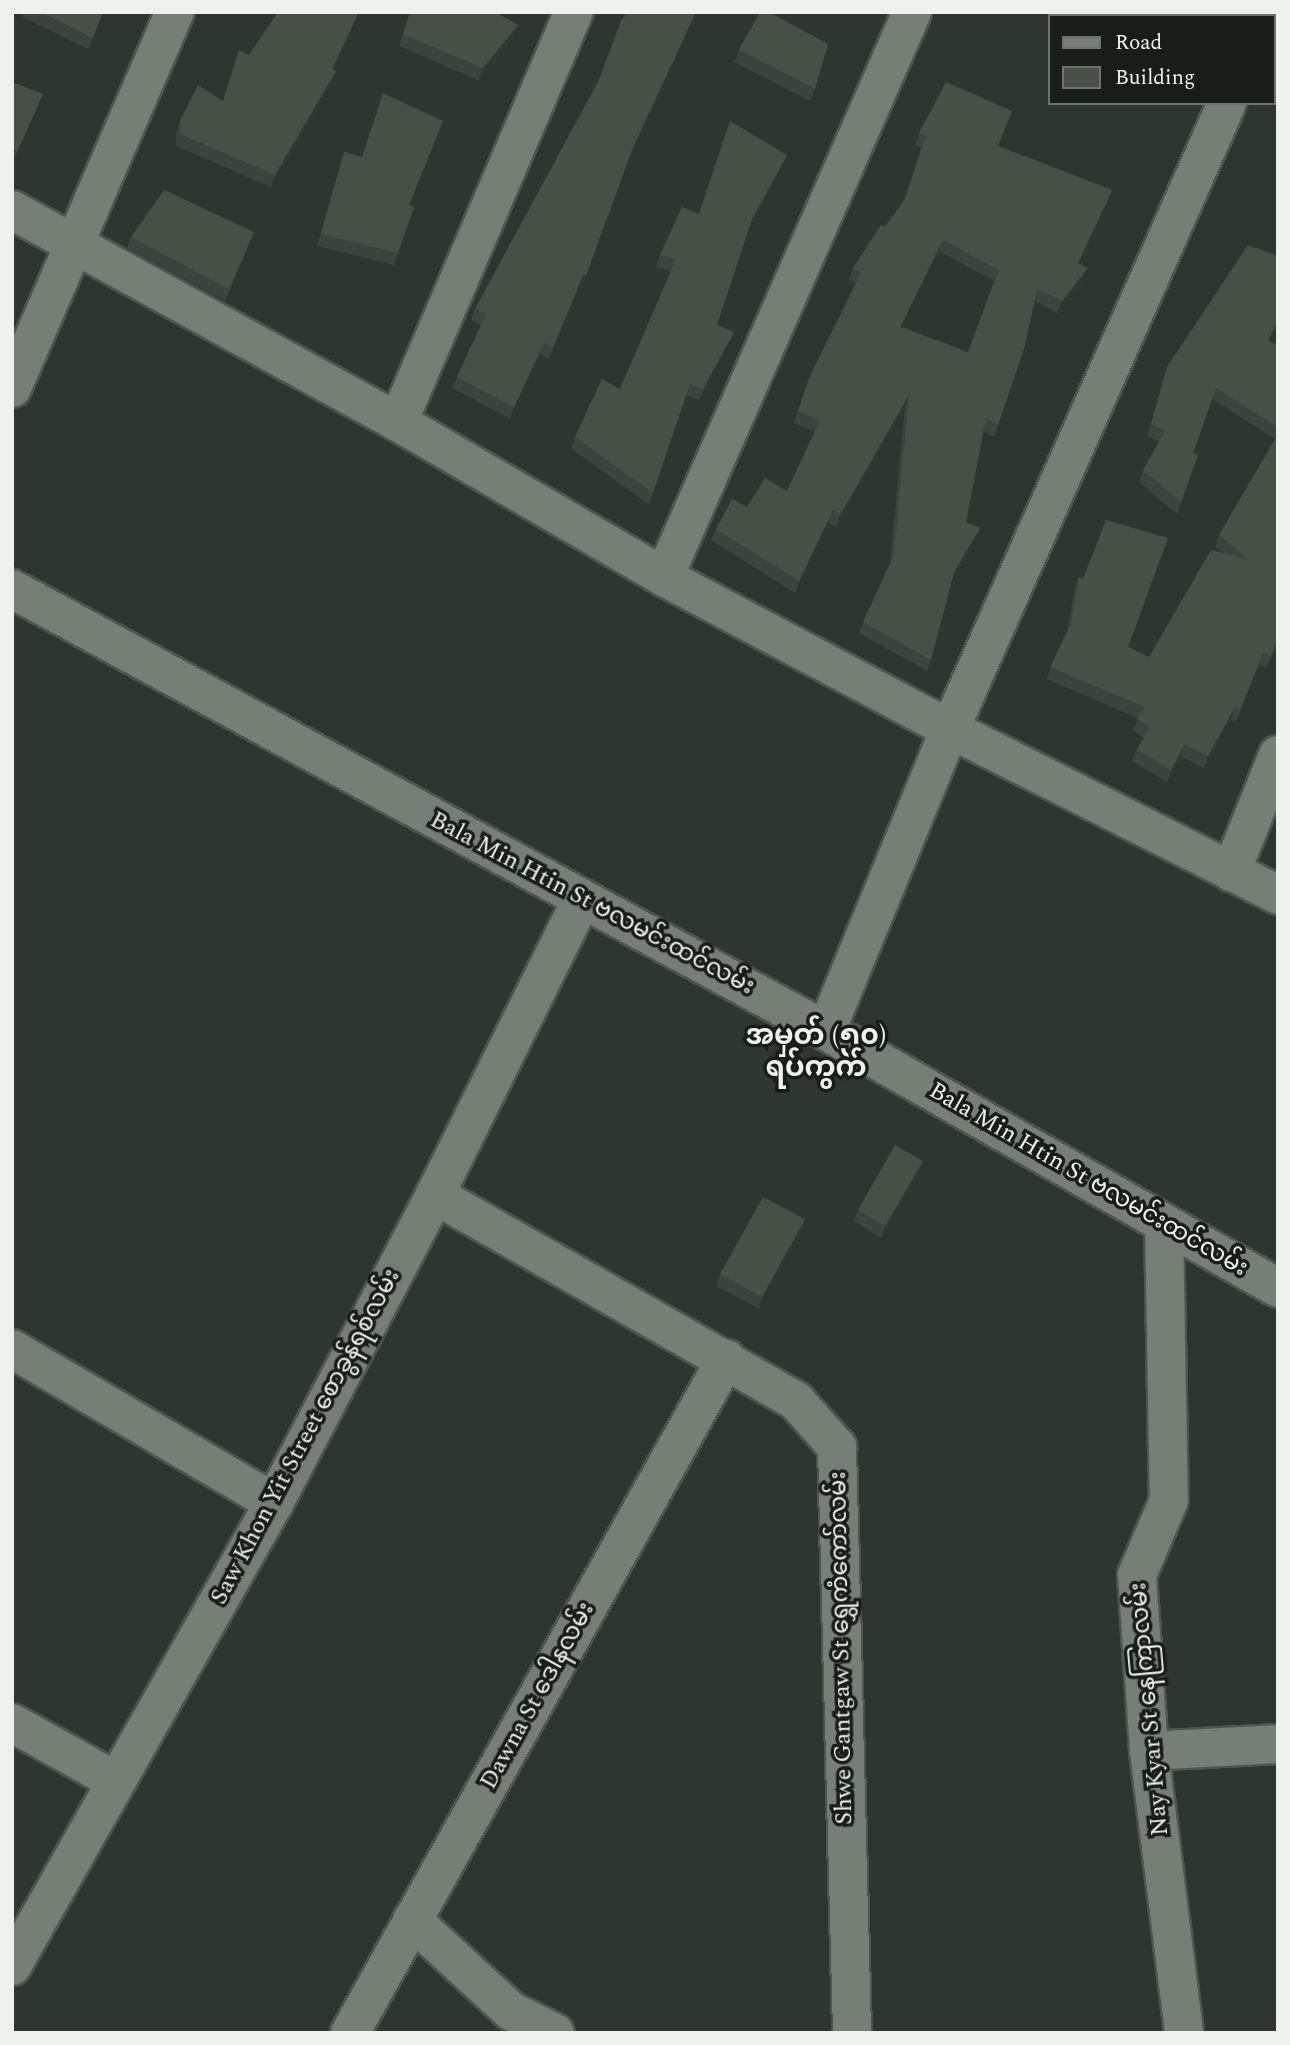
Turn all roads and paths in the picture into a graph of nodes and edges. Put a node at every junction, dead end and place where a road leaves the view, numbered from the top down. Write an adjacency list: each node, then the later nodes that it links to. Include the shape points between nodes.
1 (175, 12): 6 (street)
2 (575, 12): 8 (street)
3 (912, 12): 9 (street)
4 (1226, 105): 11 (street)
5 (12, 210): 6 (street)
6 (72, 244): 7 (street); 8 (street)
7 (12, 388)
8 (398, 422): 9 (street)
9 (664, 577): 11 (street)
10 (12, 589): 15 (street, Bala Min Htin St ဗလမင်းထင်လမ်း)
11 (950, 729): 13 (street); 16 (street)
12 (1278, 755): 13 (street)
13 (1231, 872): 14 (street)
14 (1278, 895)
15 (582, 899): 16 (street, Bala Min Htin St ဗလမင်းထင်လမ်း); 17 (street, Saw Khon Yit Street စောခွန်ရစ်လမ်း)
16 (826, 1031): 18 (street, Bala Min Htin St ဗလမင်းထင်လမ်း)
17 (435, 1195): 21 (street, Shwe Gantgaw St ရွှေကံကော်လမ်း); 22 (street, Saw Khon Yit Street စောခွန်ရစ်လမ်း)
18 (1164, 1223): 19 (street, Bala Min Htin St ဗလမင်းထင်လမ်း); 25 (street, Nay Kyar St နေကြာလမ်း, via 1169,1500 1136,1575)
19 (1278, 1288)
20 (12, 1349): 22 (street)
21 (726, 1359): 27 (street, Dawna St ဒေါနလမ်း); 31 (street, Shwe Gantgaw St ရွှေကံကော်လမ်း, via 796,1401 837,1447)
22 (274, 1503): 26 (street, Saw Khon Yit Street စောခွန်ရစ်လမ်း)
23 (12, 1723): 26 (street)
24 (1278, 1744): 25 (street)
25 (1149, 1751): 32 (street, Nay Kyar St နေကြာလမ်း)
26 (114, 1780): 28 (street, Saw Khon Yit Street စောခွန်ရစ်လမ်း)
27 (412, 1920): 29 (street, Dawna St ဒေါနလမ်း); 30 (street, via 511,2011)
28 (12, 1965)
29 (350, 2033)
30 (555, 2033)
31 (852, 2033)
32 (1184, 2033)

